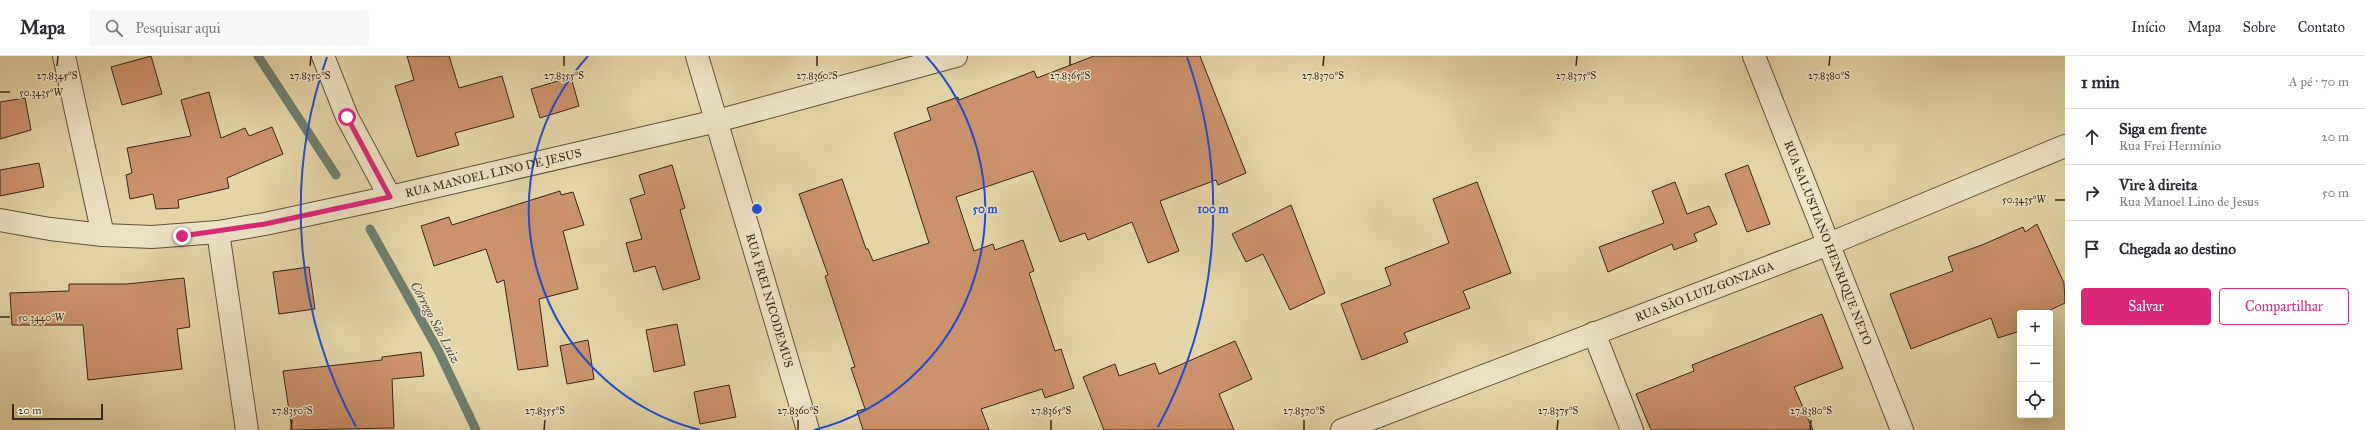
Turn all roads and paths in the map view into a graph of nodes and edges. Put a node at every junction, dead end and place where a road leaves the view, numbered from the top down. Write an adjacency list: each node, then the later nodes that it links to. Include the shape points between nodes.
1 (64, 56): 11 (street)
2 (323, 56): 8 (street, via 347,117)
3 (697, 56): 6 (street, RUA FREI NICODEMUS)
4 (956, 56): 6 (street, RUA MANOEL LINO DE JESUS)
5 (1754, 56): 12 (street, RUA SALUSTIANO HENRIQUE NETO)
6 (717, 121): 8 (street, RUA MANOEL LINO DE JESUS); 15 (street, RUA FREI NICODEMUS)
7 (2065, 146): 12 (street, RUA SÃO LUIZ GONZAGA)
8 (390, 197): 10 (street, RUA MANOEL LINO DE JESUS)
9 (0, 220): 11 (street, RUA MANOEL LINO DE JESUS, via 50,230)
10 (218, 232): 11 (street, RUA MANOEL LINO DE JESUS, via 152,237); 14 (street)
11 (103, 235)
12 (1829, 244): 13 (street, RUA SÃO LUIZ GONZAGA); 18 (street, RUA SALUSTIANO HENRIQUE NETO)
13 (1594, 333): 16 (street, RUA SÃO LUIZ GONZAGA); 17 (street)
14 (247, 430)
15 (808, 430)
16 (1342, 430)
17 (1632, 430)
18 (1902, 430)

